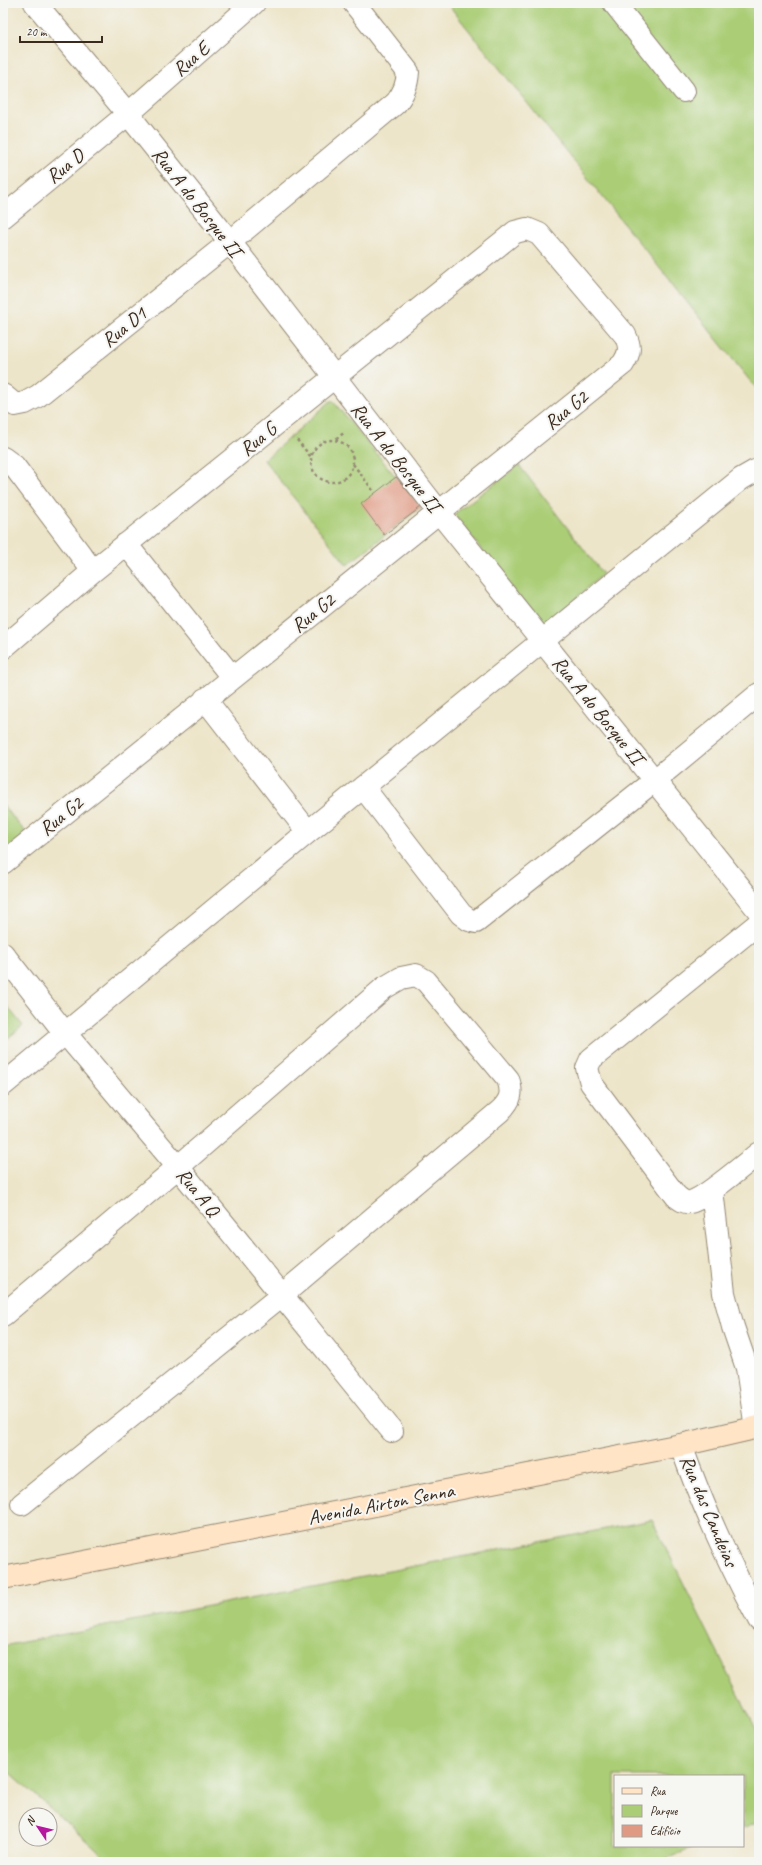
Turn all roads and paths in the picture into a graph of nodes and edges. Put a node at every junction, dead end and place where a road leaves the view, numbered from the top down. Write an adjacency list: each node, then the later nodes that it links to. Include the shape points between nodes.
1 (35, 3): 6 (street, Rua A do Bosque II)
2 (254, 3): 6 (street, Rua E)
3 (354, 3): 9 (street, Rua D1, via 408,72 403,93 396,103)
4 (614, 3): 5 (street)
5 (684, 91)
6 (128, 114): 7 (street, Rua D); 9 (street, Rua A do Bosque II)
7 (3, 217)
8 (516, 232): 10 (street, Rua G); 16 (street, Rua G2, via 527,229 538,234 625,336 630,344 630,353 624,364)
9 (230, 242): 10 (street, Rua A do Bosque II); 11 (street, Rua D1, via 38,396 25,404)
10 (334, 377): 16 (street, Rua A do Bosque II); 17 (street, Rua G)
11 (9, 400)
12 (3, 458): 18 (street, via 14,466)
13 (353, 464): 13 (path, via 352,453 348,447 336,440 323,442 312,458 318,476 329,482 343,479 349,474); 15 (path)
14 (759, 471): 19 (street, via 741,479)
15 (375, 493)
16 (439, 512): 19 (street, Rua A do Bosque II); 21 (street, Rua G2)
17 (126, 544): 18 (street, Rua G); 21 (street)
18 (93, 571): 20 (street, Rua G)
19 (542, 641): 24 (street, Rua A do Bosque II); 25 (street)
20 (3, 648)
21 (232, 677): 23 (street, Rua G2)
22 (759, 694): 24 (street)
23 (205, 699): 26 (street); 27 (street, Rua G2)
24 (655, 780): 25 (street, via 476,922 461,914); 28 (street, Rua A do Bosque II)
25 (363, 787): 26 (street)
26 (308, 832): 31 (street)
27 (3, 863)
28 (759, 910)
29 (759, 923): 35 (street, via 591,1059 587,1068 591,1083 676,1196 683,1201 691,1202)
30 (3, 954): 31 (street, Rua A Q)
31 (65, 1033): 32 (street); 34 (street, Rua A Q)
32 (3, 1085)
33 (759, 1153): 35 (street)
34 (178, 1167): 36 (street, Rua A Q); 36 (street, via 384,988 401,978 416,975 426,981 508,1079 512,1090 511,1098 500,1110); 37 (street)
35 (712, 1190): 38 (street, via 724,1293 747,1368)
36 (282, 1295): 39 (street, Rua A Q); 41 (street)
37 (3, 1315)
38 (757, 1427): 40 (main road, Avenida Airton Senna)
39 (392, 1431)
40 (681, 1445): 42 (main road, Avenida Airton Senna); 43 (street, Rua das Candeias, via 723,1551)
41 (22, 1504)
42 (3, 1578)
43 (759, 1620)

